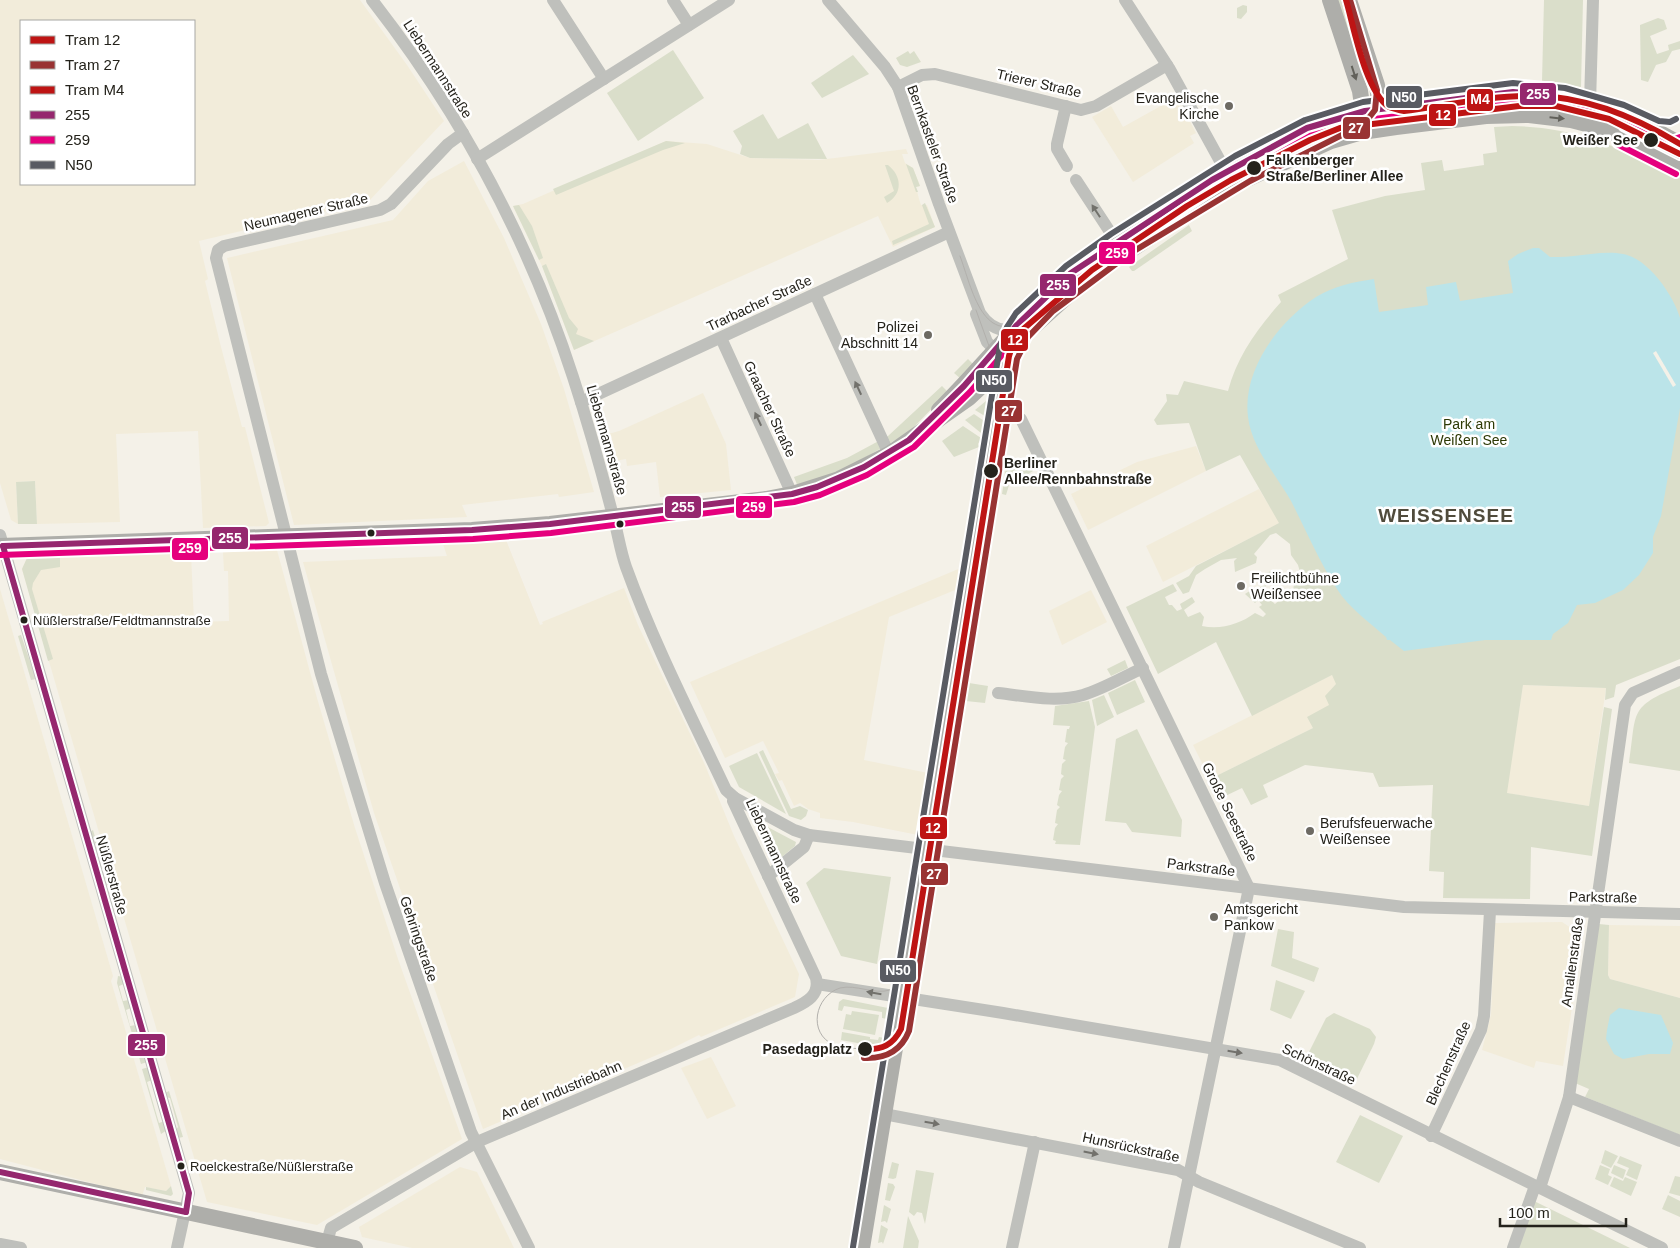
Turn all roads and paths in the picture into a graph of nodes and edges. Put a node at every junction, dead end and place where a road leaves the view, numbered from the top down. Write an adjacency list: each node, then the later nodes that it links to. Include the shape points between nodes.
1 (372, 0): 19 (street, Liebermannstraße)
2 (553, 0): 12 (street)
3 (673, 0): 10 (street)
4 (730, 0): 10 (street)
5 (828, 0): 13 (street, Bernkasteler Straße)
6 (1125, 0): 11 (street)
7 (1330, 0): 16 (main road, one-way to 16)
8 (1349, 0): 16 (main road, via 1377,85)
9 (1593, 0): 14 (street)
10 (689, 25): 12 (street)
11 (1167, 65): 15 (street, Trierer Straße, via 1096,106 1082,110); 24 (street)
12 (604, 79): 21 (street)
13 (898, 87): 15 (street, Trierer Straße, via 922,75 936,74); 26 (street, Bernkasteler Straße)
14 (1590, 103): 16 (main road, via 1512,92); 18 (main road)
15 (1066, 106): 22 (street, via 1057,149)
16 (1372, 121): 23 (main road, one-way to 23, via 1509,114 1571,120 1626,138); 24 (main road, via 1331,142)
17 (1680, 127): 18 (main road, via 1672,131)
18 (1657, 130): 20 (main road)
19 (463, 133): 21 (street, Liebermannstraße); 28 (street, Neumagener Straße, via 448,144 391,204 380,210)
20 (1680, 144)
21 (477, 159): 34 (street, Liebermannstraße, via 531,267)
22 (1067, 166)
23 (1680, 166)
24 (1230, 178): 27 (main road); 33 (main road, via 1194,208 1081,285)
25 (1076, 180): 27 (street, one-way to 25)
26 (949, 232): 29 (street, Bernkasteler Straße); 30 (street, Trarbacher Straße)
27 (1116, 242): 31 (main road, via 1071,274)
28 (218, 250): 39 (street, Gehringstraße, via 216,258)
29 (970, 288): 31 (street, Bernkasteler Straße, via 988,322 999,329); 33 (street, Bernkasteler Straße, via 986,339)
30 (815, 294): 32 (street, Trarbacher Straße); 36 (street, one-way to 30)
31 (1018, 324): 33 (main road)
32 (720, 338): 34 (street, Trarbacher Straße); 37 (street, Graacher Straße, one-way to 32)
33 (1000, 355): 36 (main road, via 969,398); 46 (main road)
34 (581, 402): 38 (street, Liebermannstraße)
35 (1021, 419): 41 (street, Große Seestraße)
36 (889, 454): 37 (main road, via 839,479)
37 (792, 494): 38 (main road)
38 (613, 516): 39 (main road, via 472,530); 44 (street, Liebermannstraße, via 622,554 648,626 726,790)
39 (286, 537): 40 (main road); 59 (street, Gehringstraße, via 349,770 409,955)
40 (1, 543): 64 (street, Nüßlerstraße, via 189,1193)
41 (1143, 668): 43 (street, via 1077,697 1049,699); 48 (street, Große Seestraße)
42 (1680, 672): 50 (street, Amalienstraße, via 1633,693 1625,705)
43 (998, 693)
44 (735, 798): 45 (street, Parkstraße); 47 (street, Liebermannstraße, via 733,802)
45 (809, 835): 46 (street, Parkstraße); 47 (street, via 804,848)
46 (928, 848): 48 (street, Parkstraße); 53 (main road)
47 (768, 876): 52 (street, Liebermannstraße)
48 (1249, 888): 49 (street, Parkstraße, via 1404,907); 54 (street)
49 (1490, 910): 50 (street, Parkstraße); 57 (street, Blechenstraße, via 1481,1030)
50 (1595, 912): 51 (street, Parkstraße); 55 (street, Amalienstraße)
51 (1680, 914)
52 (817, 984): 53 (street, one-way to 52); 59 (street, An der Industriebahn, via 816,991 805,1003)
53 (903, 998): 54 (street, Schönstraße); 56 (main road)
54 (1216, 1049): 57 (street, Schönstraße, one-way to 57, via 1280,1060); 62 (street)
55 (1569, 1097): 58 (street); 63 (street, Amalienstraße)
56 (884, 1114): 60 (street, Hunsrückstraße, one-way to 60); 71 (main road)
57 (1431, 1136): 63 (street, Schönstraße)
58 (1680, 1141)
59 (477, 1142): 65 (street, An der Industriebahn, via 331,1228); 70 (street, Gehringstraße)
60 (1035, 1142): 62 (street, Hunsrückstraße, one-way to 62, via 1178,1170); 72 (street)
61 (0, 1172): 64 (main road)
62 (1190, 1176): 73 (street); 74 (street, Hunsrückstraße)
63 (1538, 1187): 75 (street, Amalienstraße); 76 (street, Schönstraße)
64 (186, 1212): 65 (main road); 68 (street, Nüßlerstraße)
65 (326, 1242): 69 (main road)
66 (0, 1244): 67 (street)
67 (21, 1248)
68 (177, 1248)
69 (355, 1248)
70 (529, 1248)
71 (862, 1248)
72 (1012, 1248)
73 (1174, 1248)
74 (1360, 1248)
75 (1514, 1248)
76 (1662, 1248)

